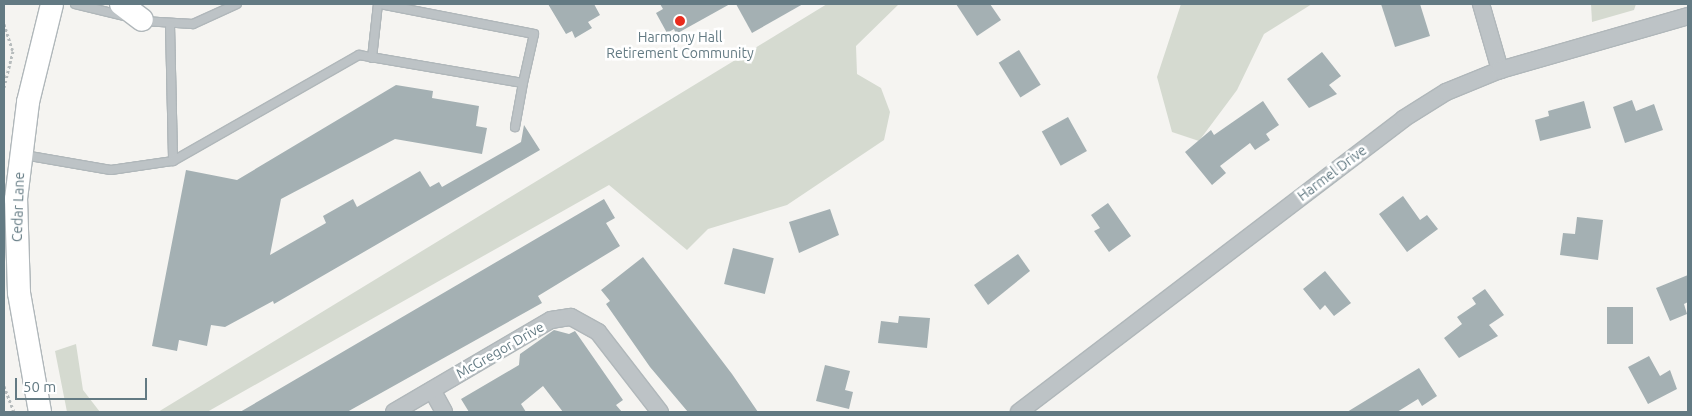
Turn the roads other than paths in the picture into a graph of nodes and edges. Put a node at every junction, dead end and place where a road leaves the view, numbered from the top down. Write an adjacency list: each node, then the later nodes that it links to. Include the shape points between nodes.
1 (52, 4): 14 (main road, Cedar Lane)
2 (75, 4): 8 (lane)
3 (121, 4): 8 (main road)
4 (237, 4): 9 (lane, via 193,24)
5 (379, 4): 10 (lane); 12 (lane, via 534,34)
6 (1481, 4): 11 (street)
7 (1688, 16): 11 (street, Harmel Drive)
8 (142, 20): 9 (lane)
9 (170, 25): 15 (lane)
10 (372, 58): 12 (lane); 15 (lane, via 359,55)
11 (1500, 70): 21 (street, Harmel Drive, via 1446,92 1403,119)
12 (522, 83): 13 (lane)
13 (514, 127)
14 (21, 154): 15 (lane, via 112,170); 17 (main road, Cedar Lane, via 16,198 18,293)
15 (173, 161)
16 (432, 390): 18 (street, McGregor Drive); 19 (street); 20 (street, McGregor Drive, via 551,320 571,317 598,332)
17 (40, 412)
18 (394, 412)
19 (444, 412)
20 (660, 412)
21 (1019, 412)

